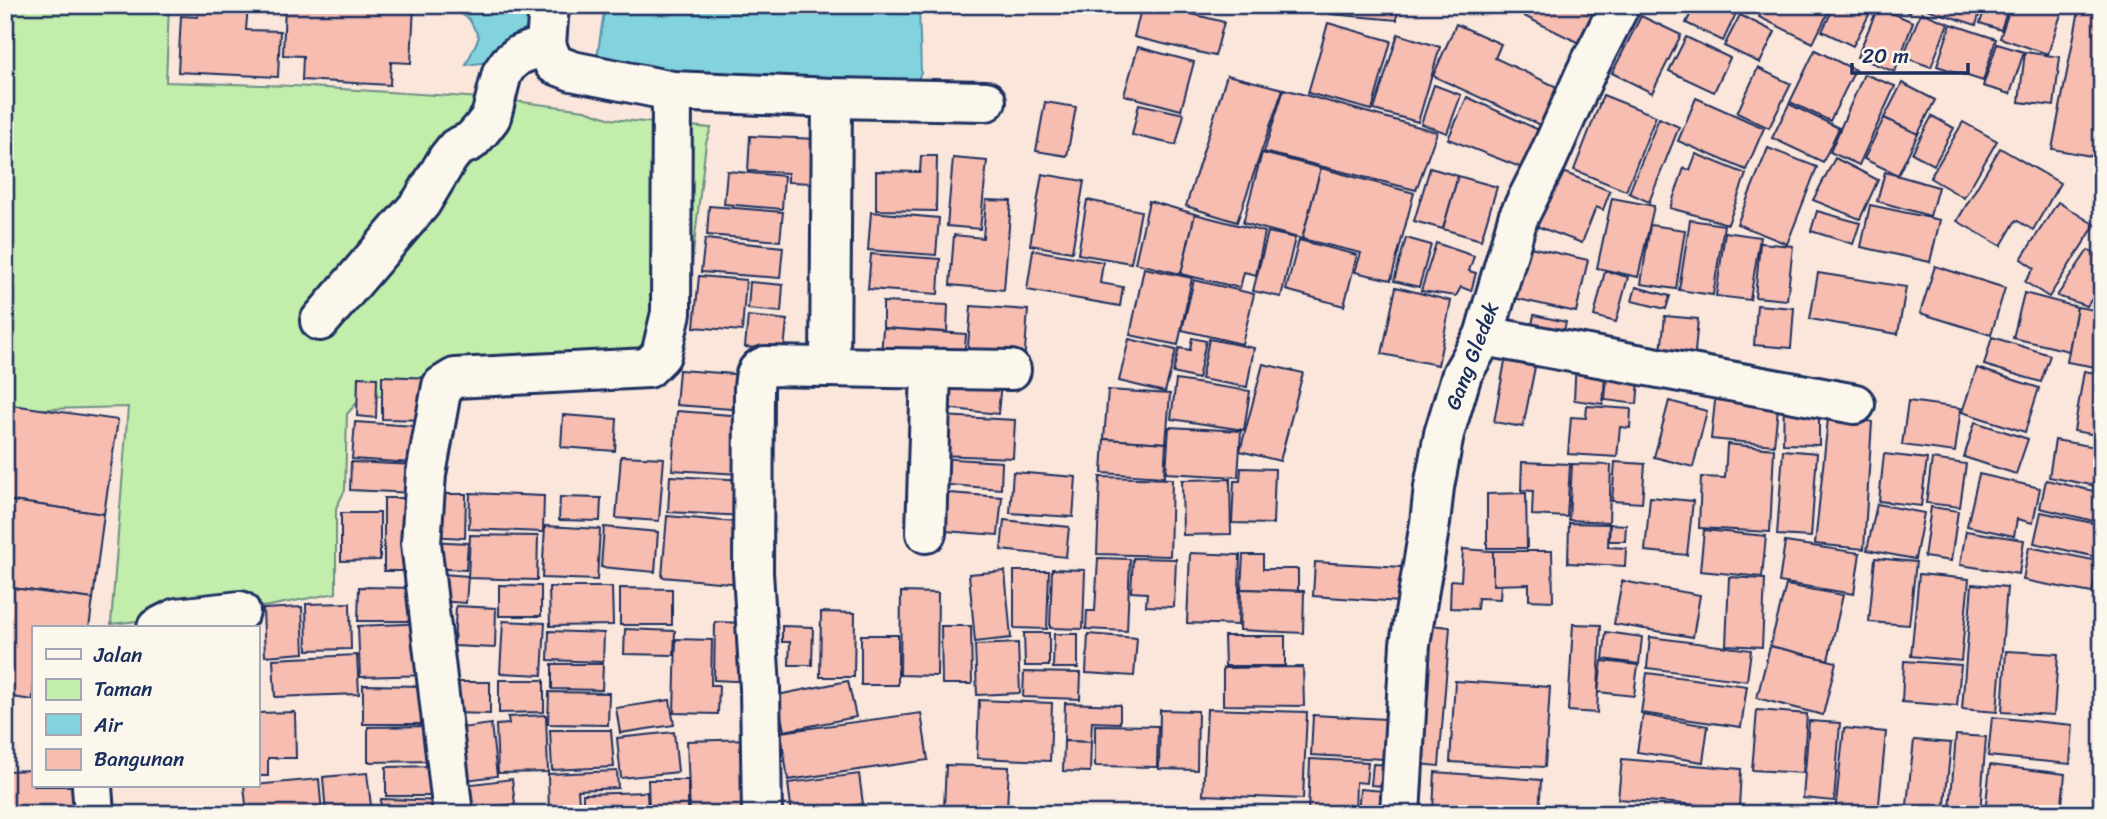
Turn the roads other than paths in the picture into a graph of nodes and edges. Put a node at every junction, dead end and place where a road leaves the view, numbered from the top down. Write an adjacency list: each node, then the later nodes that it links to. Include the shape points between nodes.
1 (549, 5): 3 (street)
2 (1620, 5): 8 (street, Gang Gledek, via 1518,218)
3 (546, 45): 4 (street, via 554,64 572,71); 7 (street, via 509,63 491,117 471,141 456,148 421,203)
4 (672, 91): 5 (street); 18 (street, via 671,313 662,355 648,368 455,378 442,386 426,474 421,543)
5 (832, 98): 6 (street); 9 (street)
6 (986, 100)
7 (320, 321)
8 (1484, 336): 12 (street); 20 (street, Gang Gledek, via 1462,374 1434,487 1410,644)
9 (830, 367): 10 (street); 19 (street, via 765,366 755,375 753,572)
10 (931, 370): 11 (street); 13 (street)
11 (1011, 370)
12 (1855, 404)
13 (926, 533)
14 (240, 611): 15 (street, via 177,618)
15 (161, 626)
16 (92, 788): 17 (street)
17 (94, 814)
18 (453, 814)
19 (762, 814)
20 (1400, 814)

